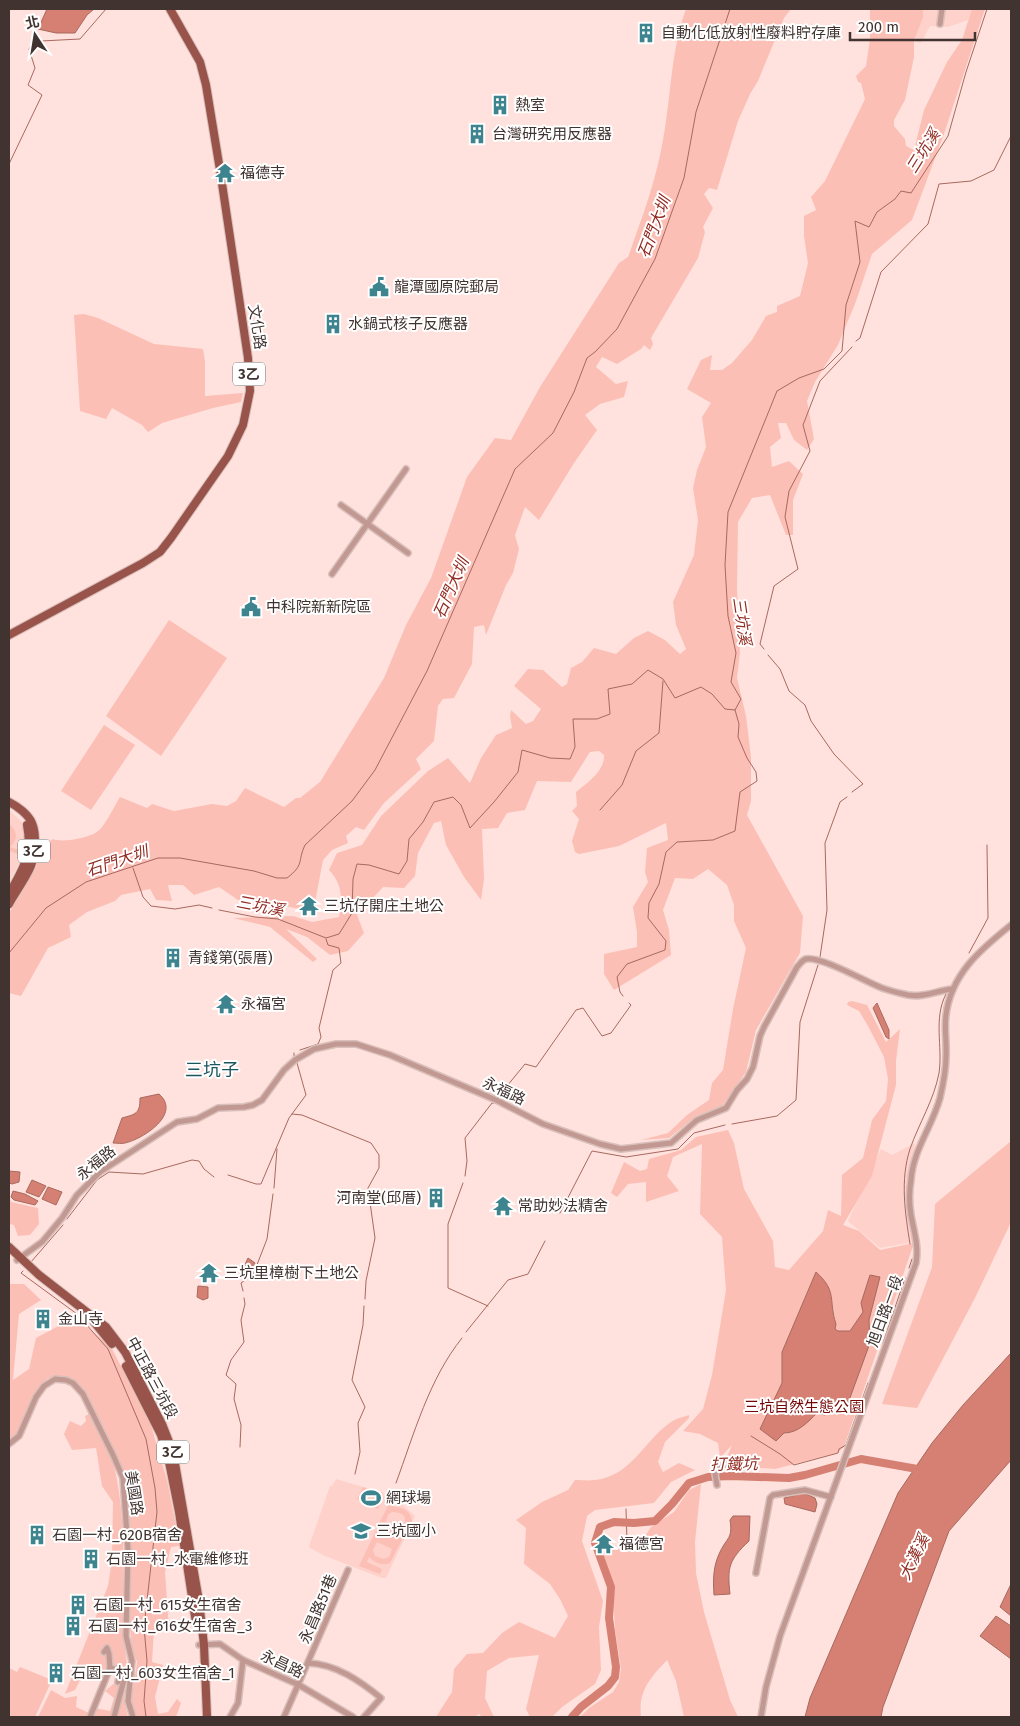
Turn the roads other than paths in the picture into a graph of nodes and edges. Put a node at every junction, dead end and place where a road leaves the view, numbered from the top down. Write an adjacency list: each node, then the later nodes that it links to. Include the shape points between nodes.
1 (170, 9): 9 (main road, 文化路 / 3乙, via 200,62 206,85 248,358 250,391 245,417 228,456 160,552)
2 (942, 9): 3 (street)
3 (940, 24)
4 (406, 469): 6 (street)
5 (341, 505): 6 (street)
6 (367, 524): 7 (street); 8 (street)
7 (408, 553)
8 (332, 574)
9 (9, 635)
10 (9, 802): 13 (main road, 3乙, via 32,823 35,841 30,867)
11 (9, 806): 12 (main road, 3乙, via 27,822 30,851)
12 (9, 894)
13 (9, 904)
14 (1011, 924): 15 (street, 旭日路一段, via 970,961)
15 (953, 989): 18 (street, 永福路, via 910,996 880,988 820,961 802,961 764,1027 747,1079 726,1108 697,1120 671,1143 621,1149 542,1124 496,1100 390,1055 356,1044 314,1049 284,1070 262,1100 253,1105 218,1108 197,1119 177,1122 100,1172 77,1195 42,1242); 22 (street, 旭日路一段, via 946,1014 943,1084 936,1112 917,1150 911,1178 916,1263)
16 (9, 1247): 18 (main road, 中正路三坑段 / 3乙)
17 (9, 1253): 18 (main road, 中正路三坑段 / 3乙)
18 (18, 1259): 25 (main road, 中正路三坑段 / 3乙, via 29,1272 101,1329 120,1354 161,1435 179,1512)
19 (9, 1444): 30 (street, 美國路, via 19,1436 36,1397 50,1381 66,1380 83,1394 123,1478 128,1550 126,1636 132,1661)
20 (727, 1464): 21 (street, via 718,1468 715,1474)
21 (717, 1485)
22 (831, 1497): 24 (street, via 805,1490 773,1494); 42 (street, 旭日路一段, via 780,1636)
23 (348, 1570): 28 (street, 永昌路51巷)
24 (756, 1573)
25 (202, 1645): 27 (street, 永昌路, via 220,1644); 36 (main road, 中正路三坑段 / 3乙); 37 (main road, 中正路三坑段 / 3乙)
26 (104, 1652): 29 (street, via 107,1648)
27 (243, 1660): 32 (street, 永昌路); 38 (street, via 238,1703)
28 (308, 1663): 32 (street, 永昌路51巷); 41 (street, via 326,1665 352,1677 380,1698)
29 (110, 1668): 31 (street, via 118,1670); 33 (street)
30 (131, 1674): 34 (street, via 125,1676); 35 (street, 美國路, via 128,1702)
31 (118, 1682)
32 (299, 1685): 39 (street, 永昌路51巷); 40 (street, 永昌路)
33 (90, 1717)
34 (114, 1717)
35 (133, 1717)
36 (203, 1717)
37 (207, 1717)
38 (230, 1717)
39 (284, 1717)
40 (352, 1717)
41 (364, 1717)
42 (761, 1717)

